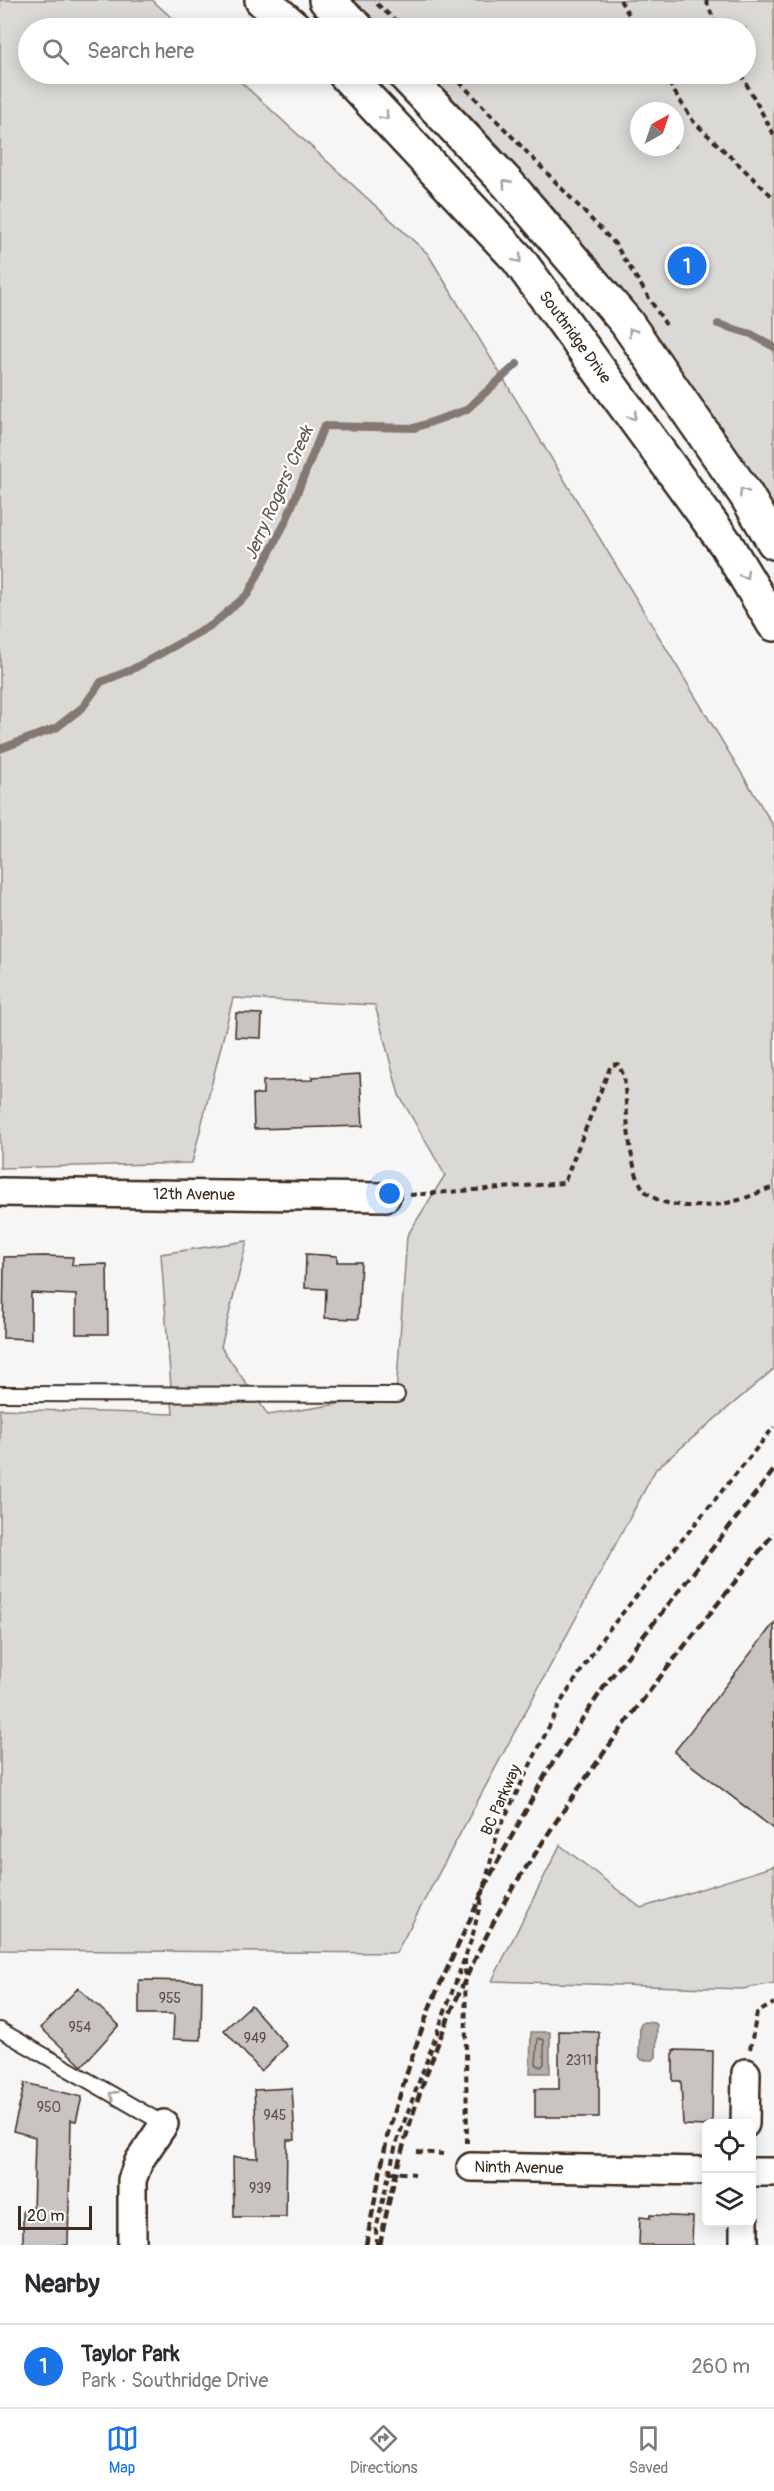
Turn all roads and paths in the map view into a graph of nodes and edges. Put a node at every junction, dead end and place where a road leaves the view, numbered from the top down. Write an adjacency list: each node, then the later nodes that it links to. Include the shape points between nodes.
1 (262, 0): 6 (main road)
2 (326, 0): 7 (main road)
3 (372, 0): 8 (path)
4 (620, 0): 9 (path)
5 (706, 0): 10 (path)
6 (283, 18)
7 (346, 18)
8 (393, 18)
9 (630, 18)
10 (713, 18)
11 (354, 84): 18 (main road, Southridge Drive, one-way to 18, via 518,259 726,544)
12 (413, 84): 17 (main road, one-way to 12, via 746,495 626,322 508,184)
13 (669, 84): 16 (path, via 693,121)
14 (746, 84): 15 (path)
15 (774, 135)
16 (774, 198)
17 (774, 542)
18 (774, 624)
19 (774, 1187): 21 (path, via 736,1201 690,1207 650,1196 641,1186 633,1160 624,1076 618,1064 611,1065 564,1183)
20 (0, 1192): 21 (street, 12th Avenue)
21 (386, 1197)
22 (0, 1394): 23 (lane)
23 (397, 1395)
24 (774, 1427): 25 (path, BC Parkway, via 603,1637 561,1701 498,1831)
25 (465, 1955): 33 (path, Ninth Avenue, via 466,2133); 35 (path, BC Parkway)
26 (774, 2003): 28 (path, via 757,2013)
27 (0, 2030): 30 (lane, one-way to 27)
28 (746, 2073): 29 (street)
29 (745, 2119)
30 (164, 2124): 40 (street, via 139,2161 132,2180)
31 (417, 2152): 32 (path)
32 (443, 2154)
33 (471, 2167): 34 (street, Ninth Avenue)
34 (702, 2171)
35 (389, 2172): 38 (path); 41 (path, BC Parkway, via 376,2230)
36 (756, 2172): 37 (street)
37 (774, 2172)
38 (415, 2174)
39 (744, 2227): 42 (street)
40 (132, 2245)
41 (377, 2245)
42 (744, 2245)

